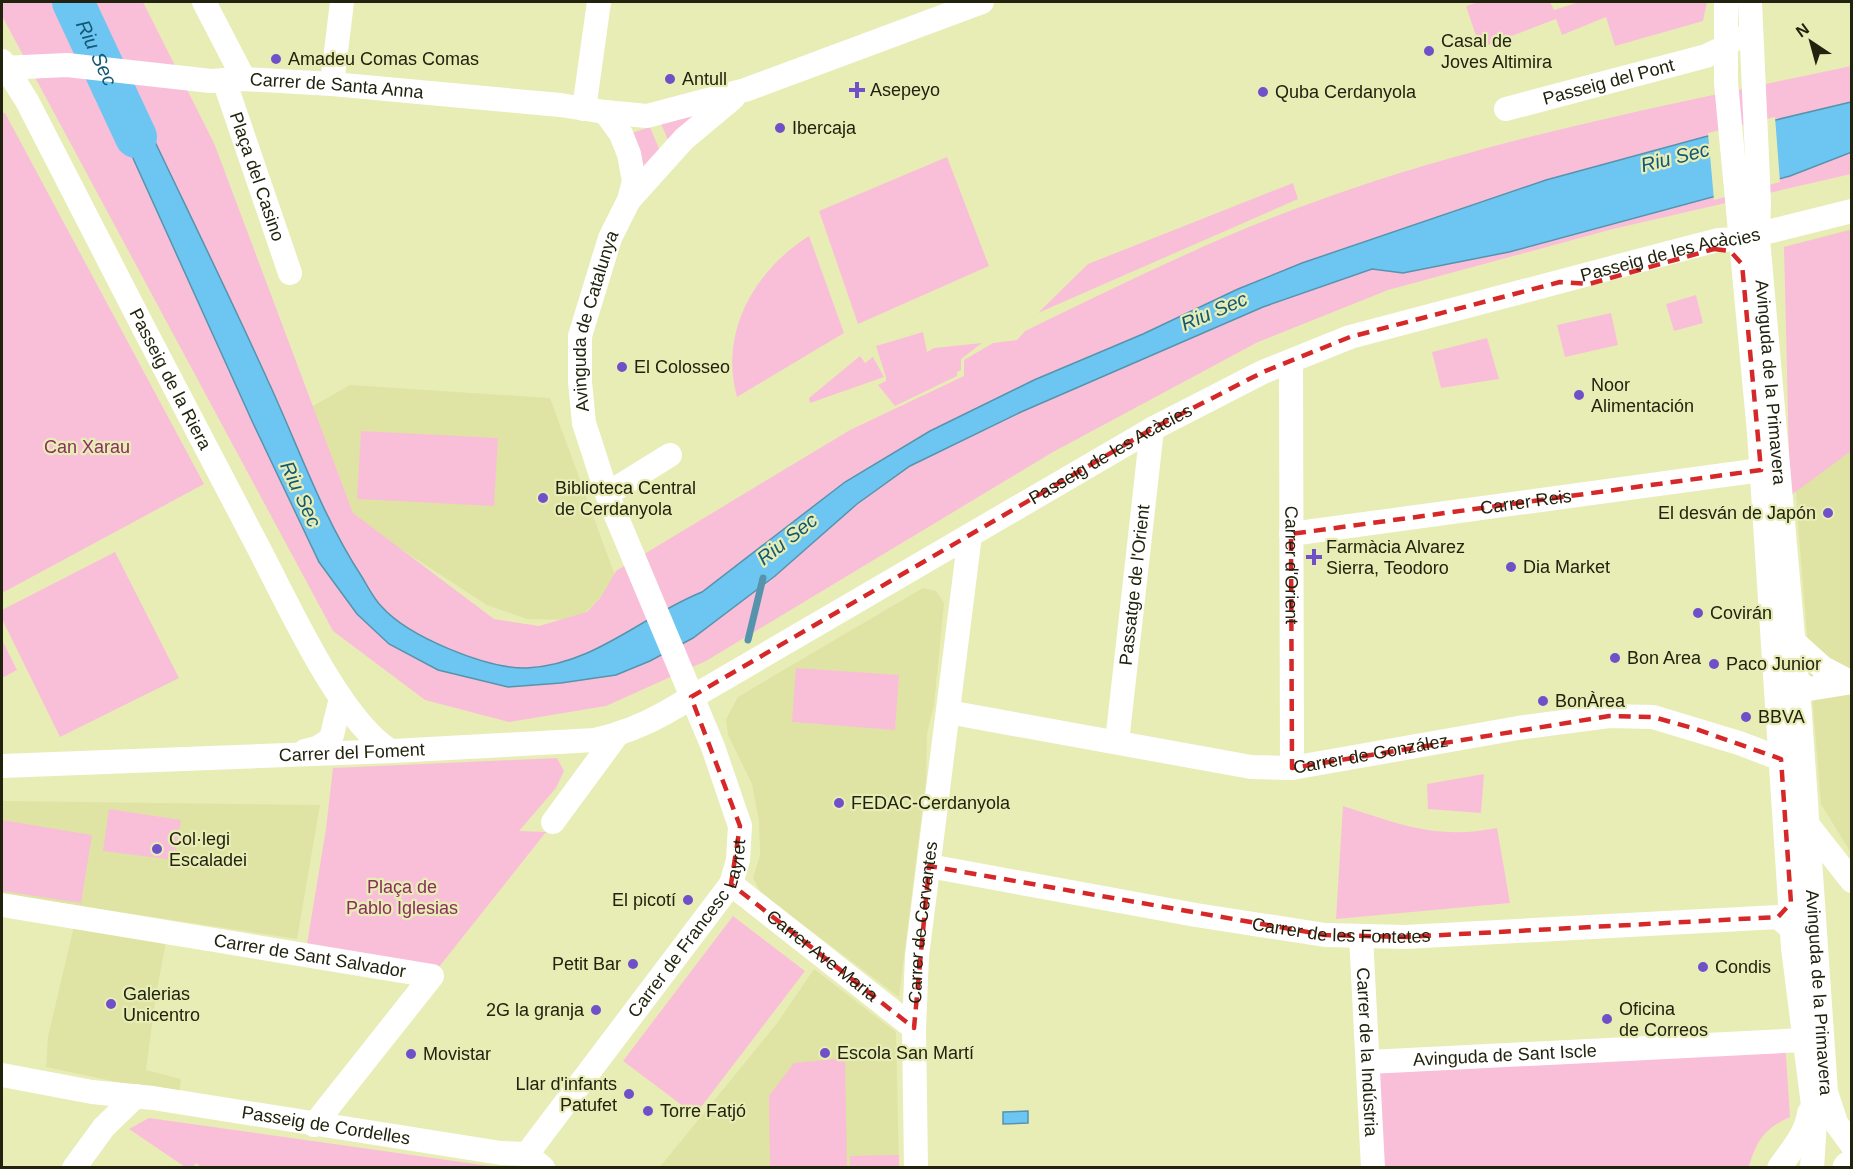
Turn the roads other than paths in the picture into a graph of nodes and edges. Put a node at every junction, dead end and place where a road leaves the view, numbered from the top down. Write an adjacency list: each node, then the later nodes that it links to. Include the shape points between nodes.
1 (204, 2): 8 (street, Plaça del Casino)
2 (342, 2): 9 (street)
3 (599, 2): 11 (street)
4 (982, 2): 10 (street, Avinguda de Catalunya)
5 (1726, 2): 6 (street, Avinguda de la Primavera)
6 (1739, 50): 12 (street, Passeig del Pont); 15 (street, Avinguda de la Primavera, via 1759,202); 15 (street, Avinguda de la Primavera, via 1736,209)
7 (2, 62): 8 (street, Carrer de Santa Anna); 32 (street, Passeig de la Riera, via 27,101 161,365)
8 (226, 80): 9 (street, Carrer de Santa Anna); 17 (street, Plaça del Casino)
9 (332, 84): 11 (street, Carrer de Santa Anna)
10 (745, 90): 11 (street, Avinguda de Catalunya, via 647,116); 13 (street, Avinguda de Catalunya, via 684,139)
11 (595, 110): 13 (street, Avinguda de Catalunya, via 621,134 629,154 634,181)
12 (1506, 110)
13 (629, 200): 23 (street, Avinguda de Catalunya, via 609,238 580,336 585,423)
14 (1851, 211): 15 (street, Passeig de les Acàcies)
15 (1749, 237): 16 (street, Avinguda de la Primavera); 18 (street, Passeig de les Acàcies, via 1718,240); 28 (street, Avinguda de la Primavera)
16 (1742, 264): 18 (street, Passeig de les Acàcies, via 1730,251 1714,249 1589,284); 22 (street, Avinguda de la Primavera)
17 (290, 273)
18 (1560, 282): 19 (street, Passeig de les Acàcies, via 1350,337)
19 (1291, 361): 20 (street, Passeig de les Acàcies); 24 (street, Carrer d'Orient)
20 (1152, 429): 25 (street, Passeig de les Acàcies); 36 (street, Passatge de l'Orient)
21 (670, 455): 23 (street)
22 (1761, 470): 24 (street, Carrer Reis); 27 (street, Avinguda de la Primavera)
23 (608, 494): 26 (street, Avinguda de Catalunya)
24 (1291, 534): 41 (street, Carrer d'Orient)
25 (970, 535): 31 (street, Passeig de les Acàcies); 33 (street, Carrer de Cervantes)
26 (629, 546): 31 (street, Carrer de Francesc Layret)
27 (1766, 554): 30 (street, Avinguda de la Primavera, via 1778,582 1783,668 1787,678); 37 (street, Avinguda de la Primavera)
28 (1794, 642): 29 (street); 30 (street, Avinguda de la Primavera)
29 (1839, 679): 30 (street, via 1809,689); 34 (street)
30 (1798, 685): 34 (street, Avinguda de la Primavera); 37 (street, via 1788,697 1788,729)
31 (687, 687): 35 (street, Carrer del Foment, via 638,728); 47 (street, Carrer de Francesc Layret, via 740,826 738,860)
32 (341, 698): 38 (street, Passeig de la Riera, via 372,739); 39 (street, via 331,740)
33 (948, 712): 36 (street, Carrer de González); 45 (street, Carrer de Cervantes)
34 (1800, 715): 42 (street, Avinguda de la Primavera)
35 (617, 735): 38 (street, Carrer del Foment, via 595,740); 43 (street)
36 (1117, 742): 41 (street, Carrer de González, via 1251,766)
37 (1782, 749): 41 (street, Carrer de González, via 1739,743 1653,717 1609,716); 42 (street, Avinguda de la Primavera, via 1793,794); 49 (street, Avinguda de la Primavera)
38 (389, 750): 39 (street, Carrer del Foment)
39 (291, 754): 40 (street, Carrer del Foment)
40 (2, 766)
41 (1292, 768)
42 (1805, 798): 44 (street, Avinguda de la Primavera)
43 (553, 822)
44 (1808, 829): 46 (street); 49 (street, Avinguda de la Primavera, via 1799,847 1800,880); 60 (street, Avinguda de la Primavera, via 1826,1092 1836,1123)
45 (928, 867): 50 (street, Carrer de les Fontetes, via 1196,915 1325,935); 51 (street, Carrer de Cervantes)
46 (1851, 881)
47 (731, 884): 51 (street, Carrer Ave Maria); 61 (street, Carrer de Francesc Layret, via 549,1123)
48 (2, 905): 58 (street, Carrer de Sant Salvador, via 432,976)
49 (1781, 917): 50 (street, Carrer de les Fontetes); 52 (street, Avinguda de la Primavera)
50 (1361, 936): 53 (street, Carrer de la Indústria)
51 (914, 1028): 63 (street, Carrer de Cervantes)
52 (1794, 1040): 53 (street, Avinguda de Sant Iscle); 56 (street, Avinguda de la Primavera)
53 (1369, 1062): 64 (street, Carrer de la Indústria)
54 (2, 1075): 55 (street)
55 (94, 1092): 57 (street, Passeig de Cordelles); 59 (street)
56 (1810, 1096): 65 (street, Avinguda de la Primavera, via 1808,1120); 66 (street, Avinguda de la Primavera, via 1815,1121)
57 (144, 1097): 58 (street, Passeig de Cordelles); 59 (street)
58 (314, 1125): 61 (street, Passeig de Cordelles)
59 (104, 1127): 62 (street)
60 (1851, 1145)
61 (535, 1161)
62 (74, 1167)
63 (916, 1167)
64 (1373, 1167)
65 (1779, 1167)
66 (1812, 1167)

